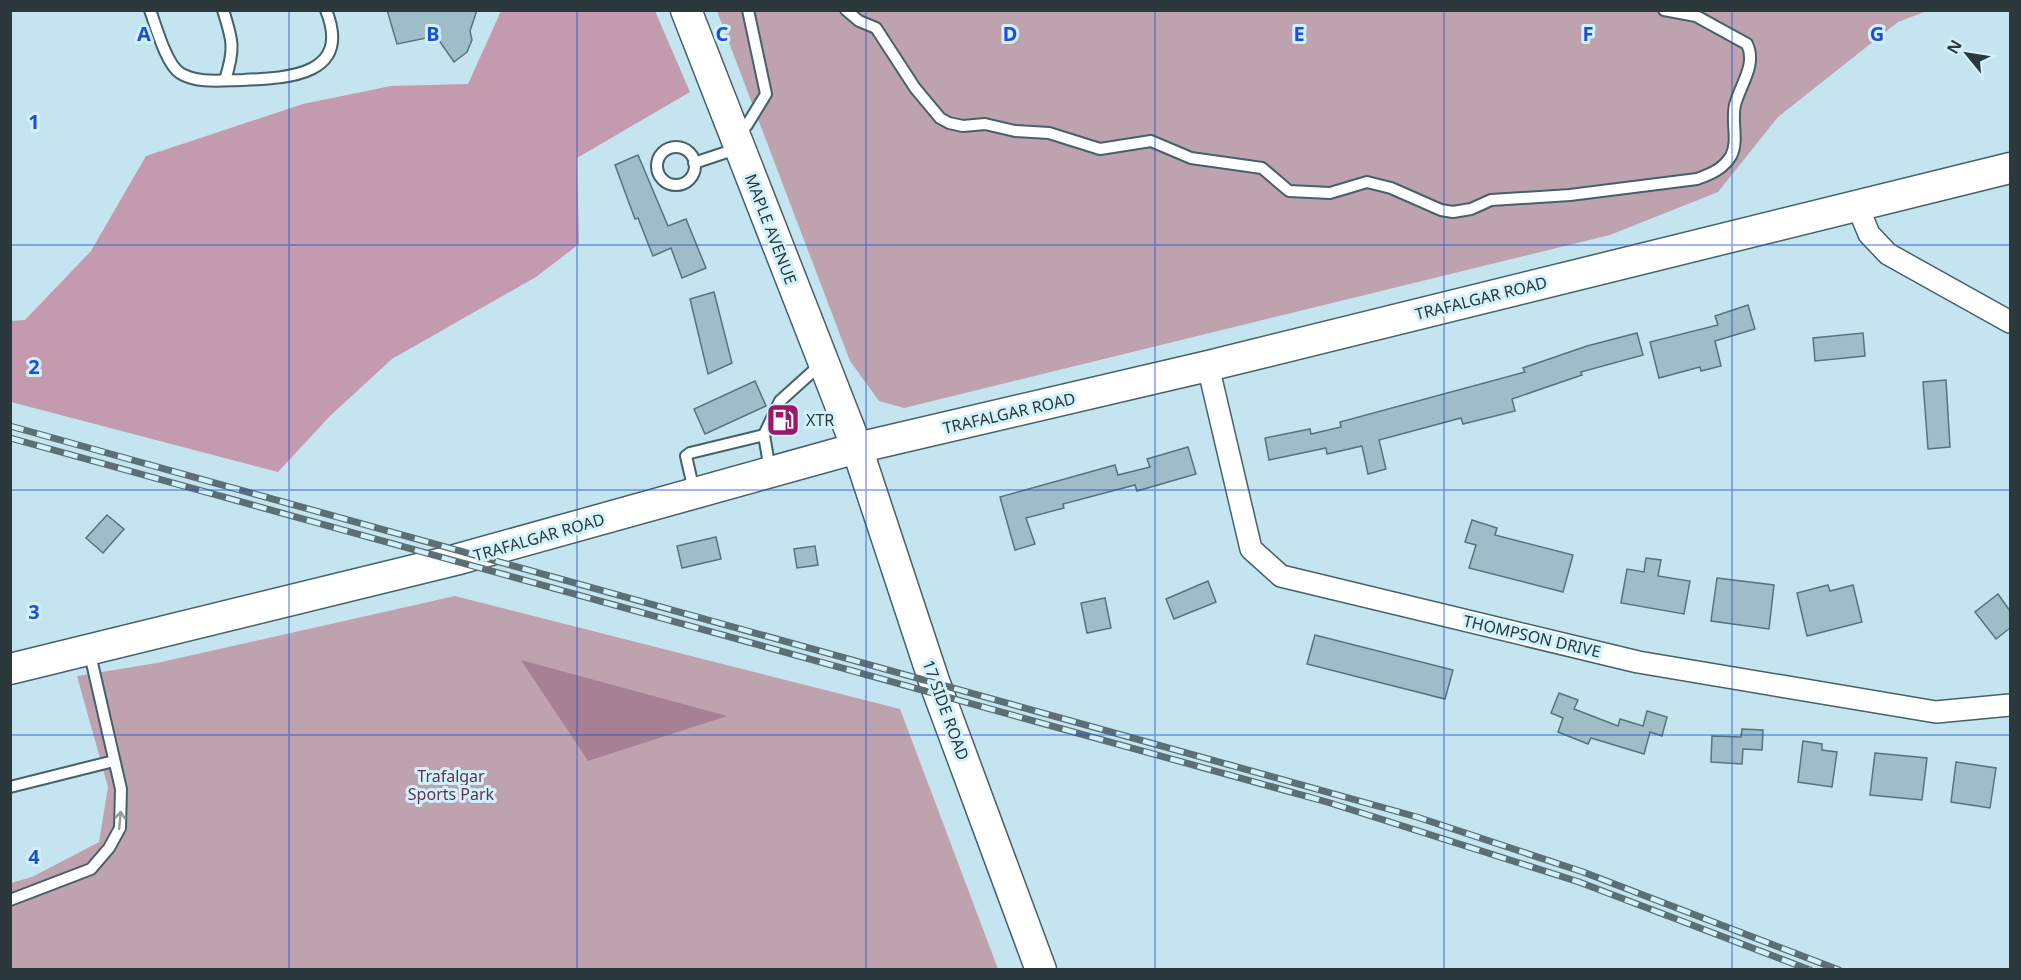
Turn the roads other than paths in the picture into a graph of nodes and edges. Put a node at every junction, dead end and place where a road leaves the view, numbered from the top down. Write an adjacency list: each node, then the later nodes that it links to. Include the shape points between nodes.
1 (150, 10): 8 (lane, via 167,55 179,72 200,79)
2 (223, 10): 8 (lane, via 233,36 233,55)
3 (326, 10): 8 (lane, via 333,29 330,54 318,66 293,77)
4 (686, 10): 9 (main road, MAPLE AVENUE)
5 (748, 10): 9 (lane, via 766,94)
6 (846, 10): 7 (lane, via 876,28 931,109 949,123 1049,133 1100,149 1151,141 1191,158 1262,168 1289,191 1330,193 1367,182 1453,212 1491,200 1570,195 1697,178 1723,166 1734,146 1734,106 1751,52 1747,44 1696,16)
7 (1664, 10)
8 (225, 80)
9 (737, 142): 10 (lane); 14 (main road, MAPLE AVENUE)
10 (694, 163)
11 (2010, 168): 12 (main road, TRAFALGAR ROAD)
12 (1857, 205): 13 (street, via 1869,234 1887,254); 15 (main road, TRAFALGAR ROAD)
13 (2010, 322)
14 (823, 362): 16 (lane, via 780,401); 17 (main road, MAPLE AVENUE)
15 (1208, 366): 17 (main road, TRAFALGAR ROAD); 22 (street, THOMPSON DRIVE, via 1251,549 1281,576 1638,662 1936,712)
16 (764, 435): 18 (lane); 19 (lane, via 686,456)
17 (857, 448): 18 (main road, TRAFALGAR ROAD); 26 (main road, 17 SIDE ROAD, via 934,681)
18 (770, 472): 19 (main road, TRAFALGAR ROAD)
19 (695, 493): 20 (main road, TRAFALGAR ROAD, via 455,560)
20 (89, 649): 21 (main road, TRAFALGAR ROAD); 23 (lane)
21 (10, 669)
22 (2010, 705)
23 (114, 760): 24 (lane); 25 (lane, one-way to 23, via 91,868 109,848 120,828 121,789)
24 (10, 787)
25 (10, 900)
26 (1041, 969)

